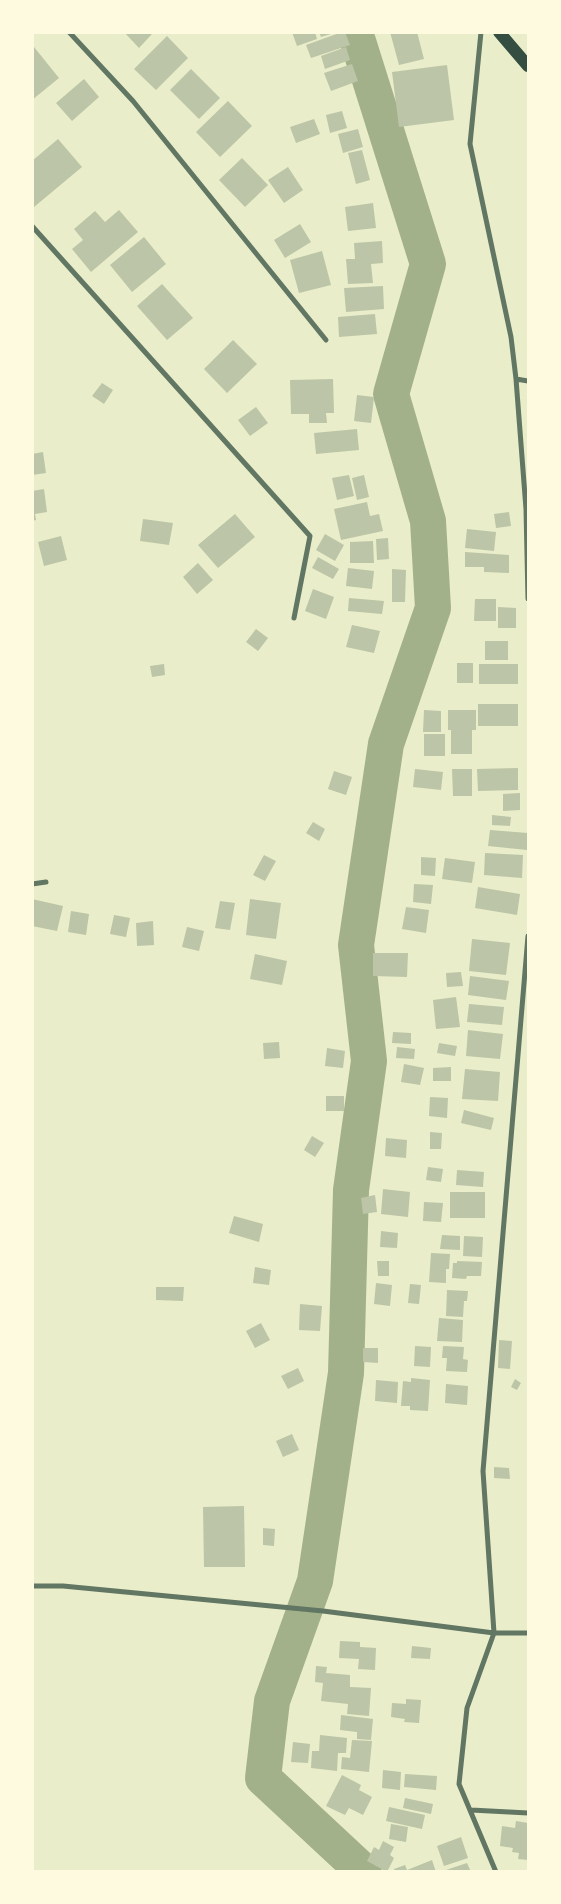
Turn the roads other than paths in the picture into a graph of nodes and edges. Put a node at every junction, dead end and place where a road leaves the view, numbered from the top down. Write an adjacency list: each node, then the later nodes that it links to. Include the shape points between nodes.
1 (69, 32): 6 (street, via 133,101)
2 (481, 32): 7 (street, via 470,144 511,338)
3 (499, 32): 4 (main road)
4 (528, 66)
5 (32, 226): 10 (street, via 310,536)
6 (326, 340)
7 (516, 380): 8 (street); 9 (street, via 526,509)
8 (528, 381)
9 (528, 599)
10 (294, 618)
11 (46, 882): 12 (street)
12 (32, 884)
13 (528, 936): 15 (street, via 483,1471)
14 (32, 1586): 15 (street, via 63,1586 323,1611)
15 (494, 1633): 16 (street); 17 (street, via 467,1708 459,1784)
16 (528, 1633)
17 (471, 1810): 18 (street); 19 (street)
18 (528, 1813)
19 (496, 1872)

